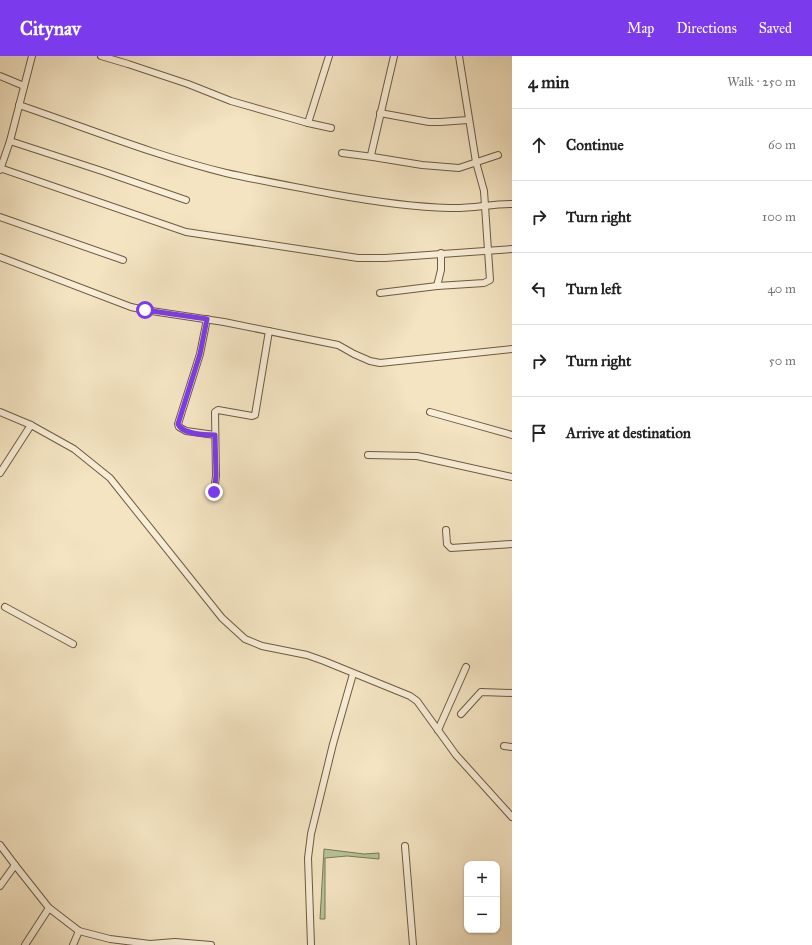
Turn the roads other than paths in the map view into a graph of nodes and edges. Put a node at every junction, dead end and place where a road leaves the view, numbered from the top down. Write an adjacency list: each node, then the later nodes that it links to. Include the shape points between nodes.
1 (32, 56): 7 (street)
2 (101, 56): 11 (street, via 231,101)
3 (329, 56): 11 (street)
4 (394, 56): 9 (street)
5 (459, 56): 10 (street)
6 (0, 76): 7 (street)
7 (24, 86): 8 (street)
8 (19, 105): 13 (street); 21 (street, via 191,163 262,181 392,203 448,208)
9 (380, 113): 10 (street, via 429,122); 16 (street, via 371,152)
10 (468, 120): 17 (street)
11 (308, 124): 12 (street)
12 (331, 128)
13 (10, 141): 18 (street); 19 (street)
14 (342, 154): 16 (street)
15 (498, 155): 17 (street)
16 (373, 157): 17 (street, via 459,168)
17 (476, 162): 21 (street, via 484,191)
18 (0, 169): 25 (street, via 186,232 358,258)
19 (186, 200)
20 (512, 204): 21 (street)
21 (484, 206): 24 (street)
22 (0, 217): 27 (street)
23 (512, 249): 24 (street)
24 (488, 250): 25 (street); 28 (street, via 490,280 484,283)
25 (442, 253): 28 (street)
26 (0, 257): 30 (street, via 131,307)
27 (123, 260)
28 (437, 286): 29 (street)
29 (380, 293)
30 (207, 319): 31 (street); 36 (street, via 200,354 178,424 186,431)
31 (269, 331): 32 (street, via 338,345 370,361 380,363); 36 (street, via 255,414 252,416 218,410 215,412)
32 (512, 349)
33 (0, 412): 35 (street)
34 (430, 412): 37 (street)
35 (31, 425): 39 (street); 47 (street, via 74,449 110,478 213,607 238,634 252,643 324,661)
36 (215, 435): 41 (street)
37 (512, 435)
38 (368, 455): 40 (street, via 417,456)
39 (0, 473)
40 (512, 477)
41 (214, 492)
42 (446, 530): 43 (street, via 447,544 451,548)
43 (512, 544)
44 (5, 607): 45 (street)
45 (73, 644)
46 (466, 666): 50 (street)
47 (353, 674): 50 (street, via 418,701); 65 (street, via 310,834 308,858)
48 (512, 693): 49 (street, via 481,692)
49 (461, 714)
50 (438, 730): 53 (street, via 456,755)
51 (504, 746): 52 (street)
52 (512, 747)
53 (512, 817)
54 (0, 845): 56 (street)
55 (405, 846): 66 (street)
56 (15, 865): 57 (street); 58 (street)
57 (0, 886)
58 (49, 908): 59 (street); 61 (street)
59 (79, 931): 60 (street); 62 (street)
60 (109, 942): 63 (street)
61 (25, 945)
62 (73, 945)
63 (150, 945): 64 (street, via 175,942)
64 (210, 945)
65 (311, 945)
66 (413, 945)

